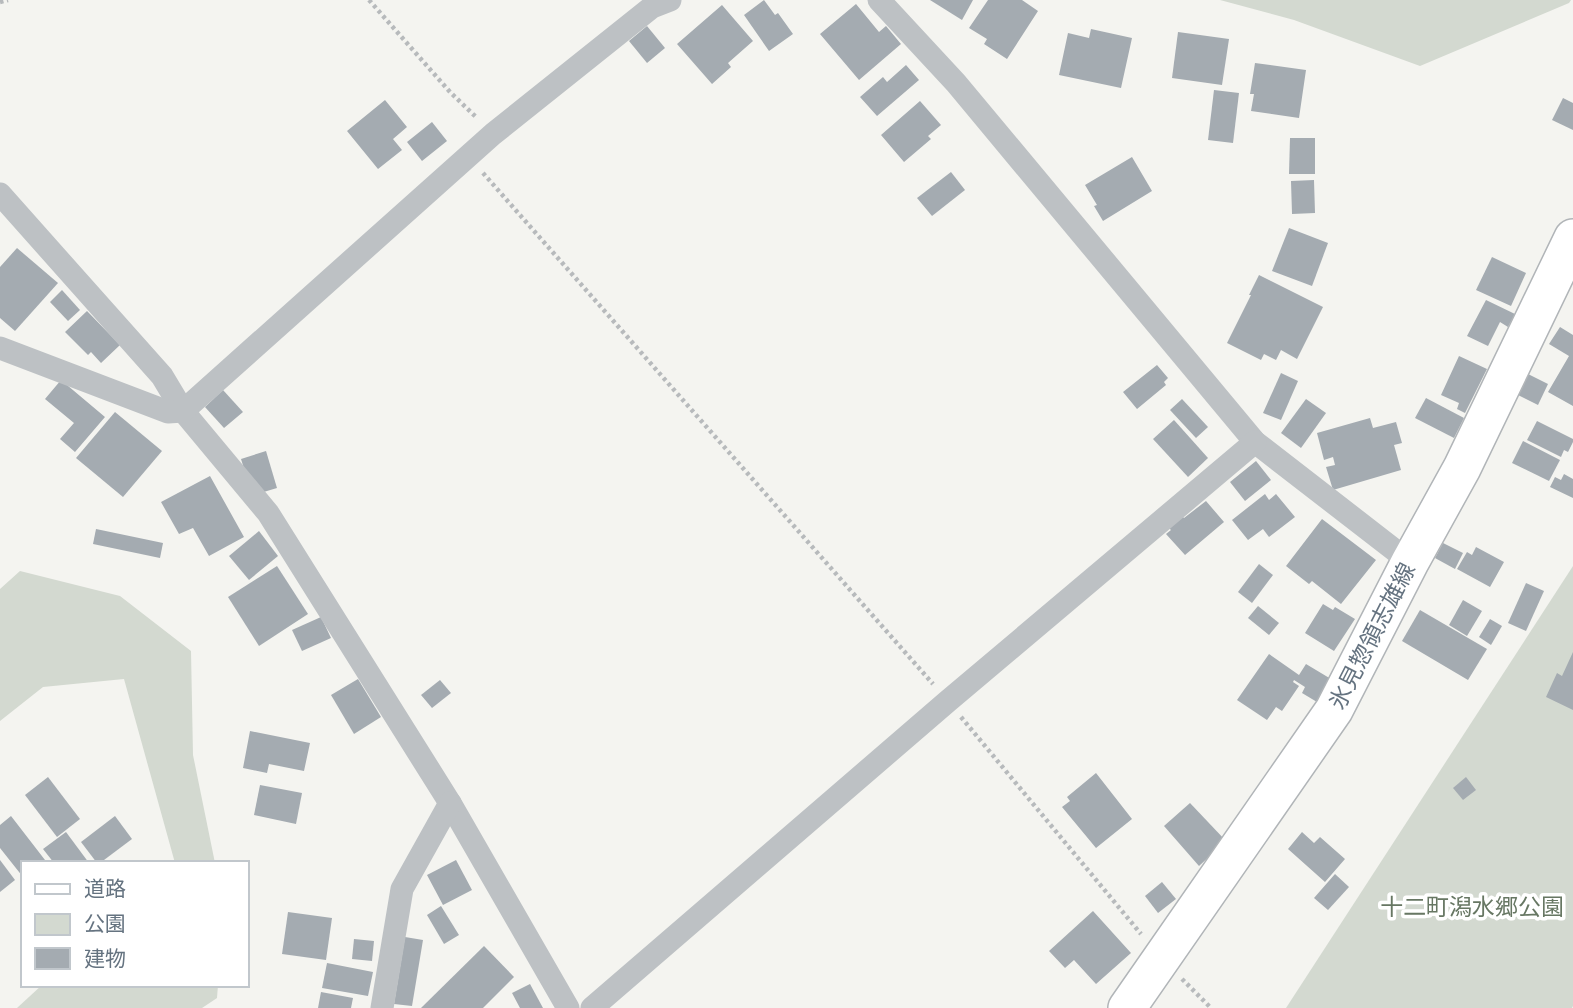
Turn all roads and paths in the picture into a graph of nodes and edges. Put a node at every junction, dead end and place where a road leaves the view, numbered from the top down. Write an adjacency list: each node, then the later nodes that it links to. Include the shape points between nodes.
1 (8, 0): 5 (path)
2 (369, 0): 6 (path)
3 (670, 0): 6 (street, via 652,7)
4 (879, 0): 12 (street, via 956,83)
5 (0, 2)
6 (493, 134): 7 (street)
7 (469, 157): 11 (street); 14 (path)
8 (0, 194): 11 (street, via 162,376)
9 (1573, 238): 13 (main road, 氷見惣領志雄線, via 1462,468)
10 (0, 348): 11 (street, via 168,412)
11 (183, 411): 15 (street, via 268,513)
12 (1255, 442): 13 (street); 14 (street)
13 (1410, 562): 16 (main road, 氷見惣領志雄線, via 1334,710)
14 (948, 701): 16 (path); 19 (street)
15 (450, 803): 17 (street, via 402,889); 18 (street)
16 (1162, 959): 20 (main road, 氷見惣領志雄線); 21 (path)
17 (382, 1008)
18 (568, 1008)
19 (592, 1008)
20 (1127, 1008)
21 (1211, 1008)

